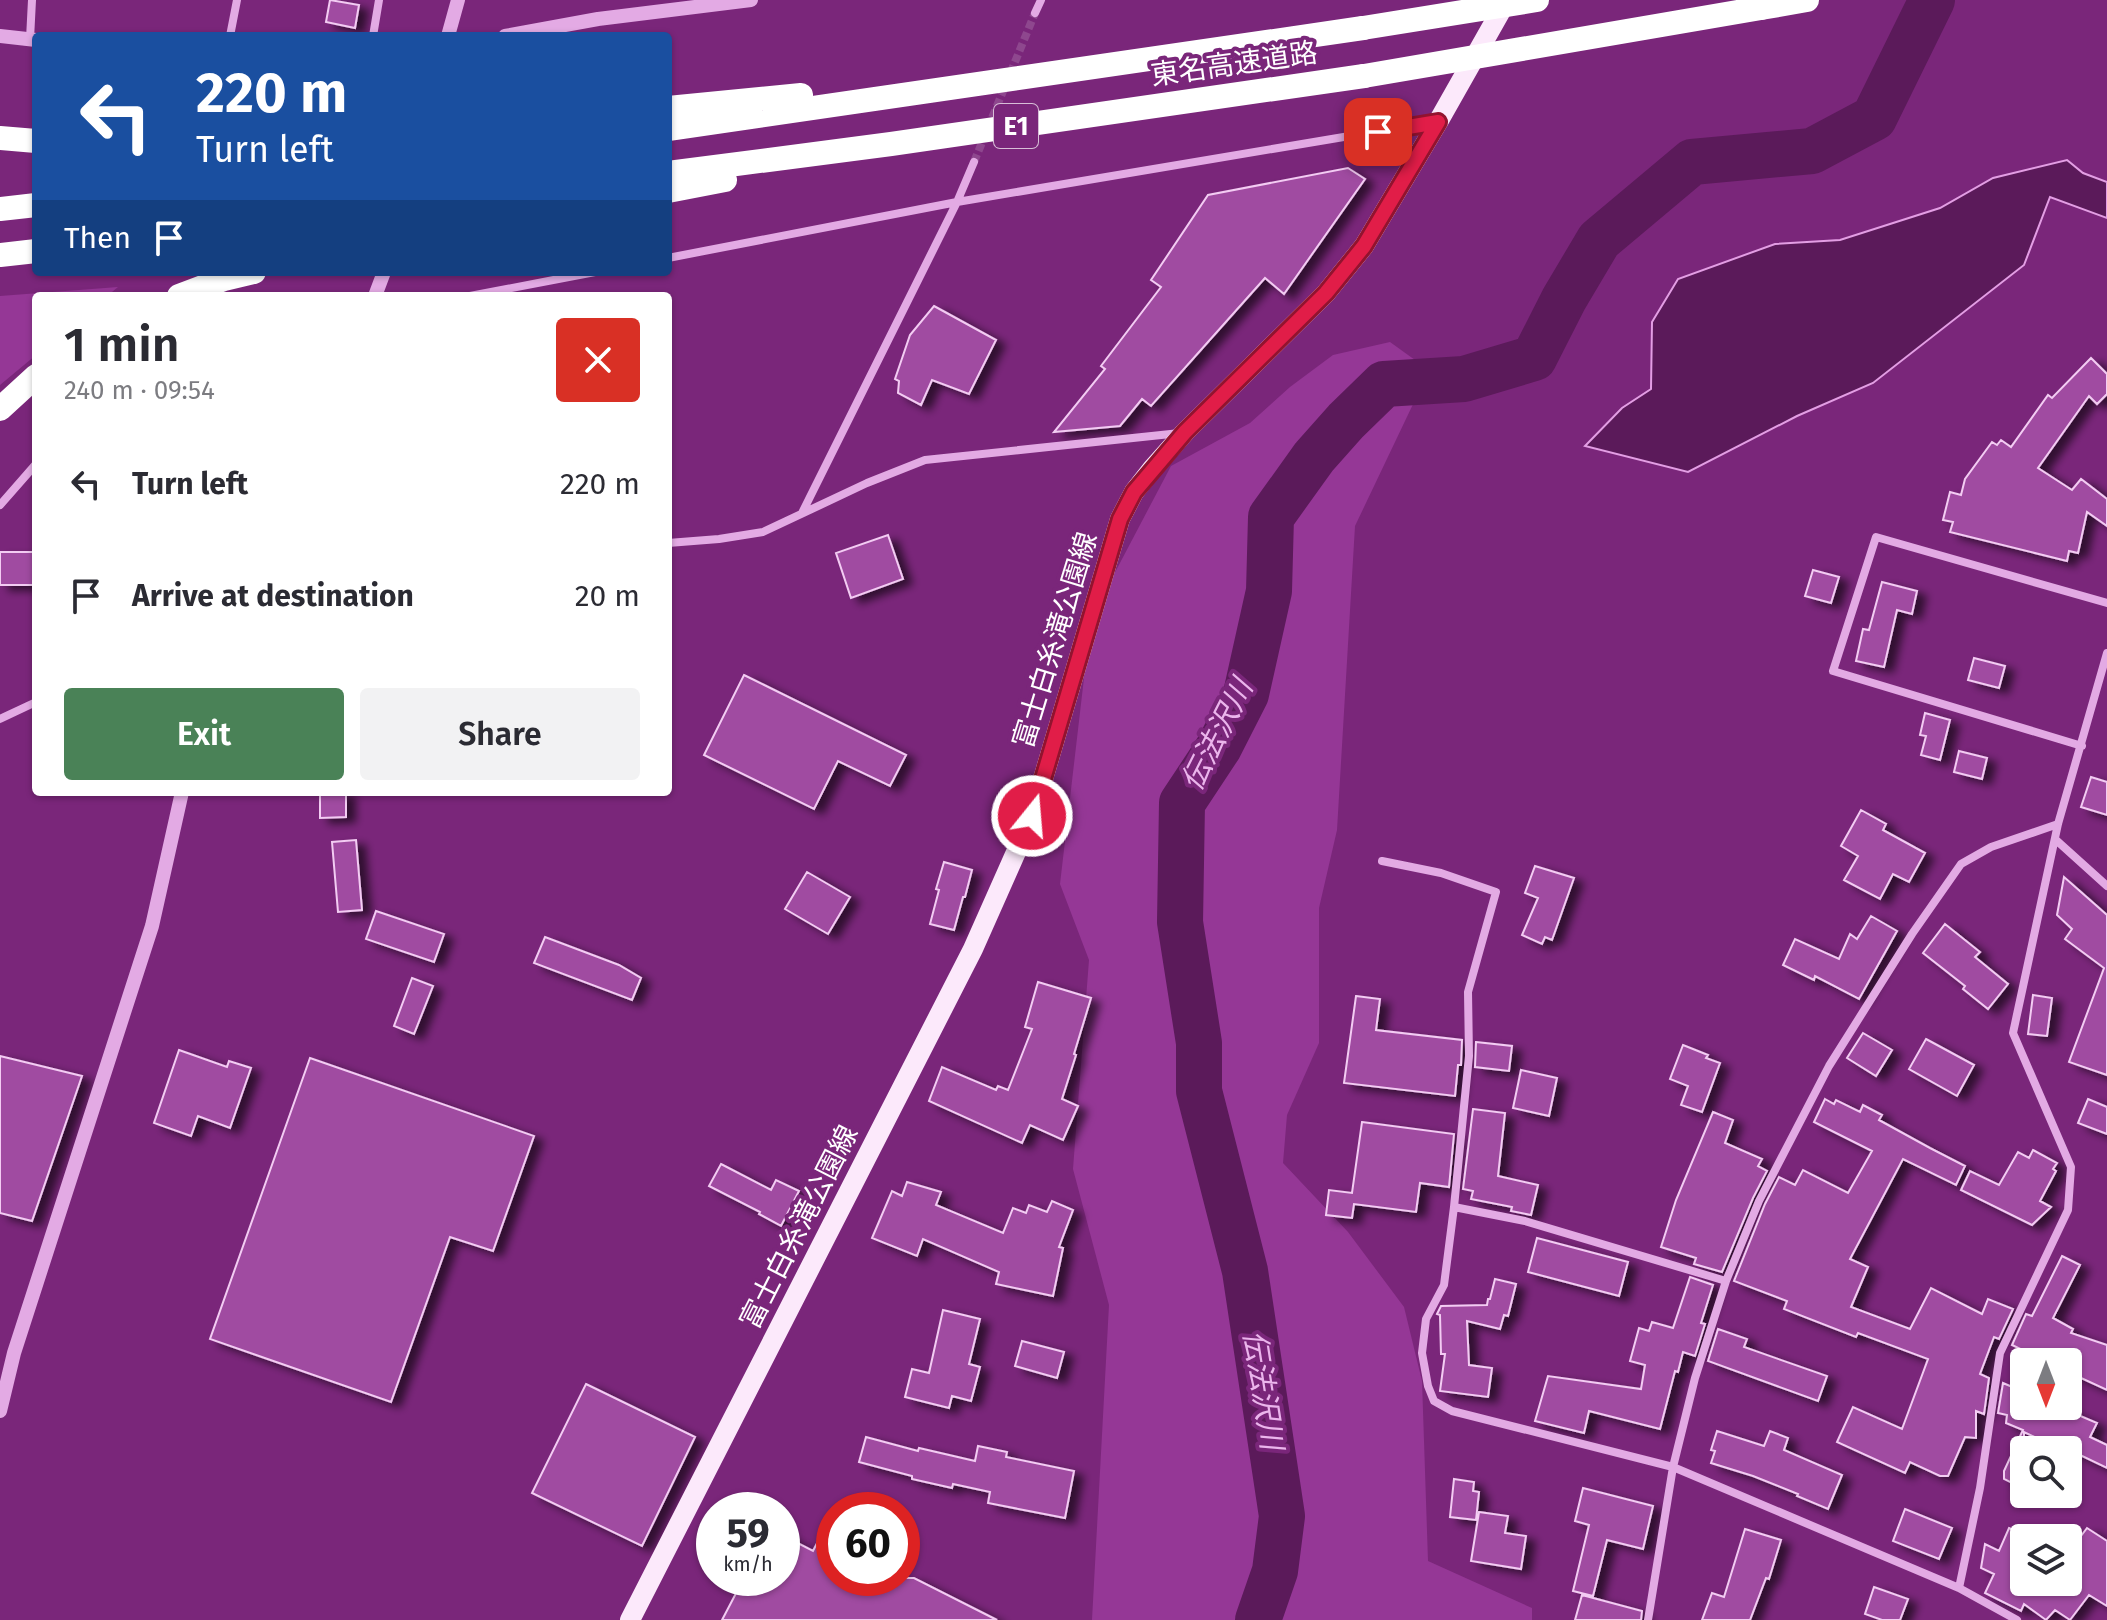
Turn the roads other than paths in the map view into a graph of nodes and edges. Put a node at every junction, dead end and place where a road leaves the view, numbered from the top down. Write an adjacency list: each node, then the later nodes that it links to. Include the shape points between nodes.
1 (32, 0): 11 (street)
2 (237, 0): 12 (street)
3 (379, 0): 13 (street)
4 (458, 0): 14 (street)
5 (751, 0): 15 (street)
6 (1041, 0): 10 (street)
7 (1507, 0): 20 (main road, 富士白糸滝公園線)
8 (1537, 0): 18 (highway, 東名高速道路 / E1, bridge)
9 (1807, 0): 24 (highway, 東名高速道路 / E1, bridge, via 1364,76)
10 (1035, 13)
11 (33, 32)
12 (231, 32)
13 (374, 32)
14 (449, 32)
15 (527, 32)
16 (0, 36): 17 (street)
17 (32, 39)
18 (996, 82): 19 (highway); 21 (highway, 東名高速道路 / E1)
19 (672, 108)
20 (1438, 122): 28 (street); 40 (main road, 富士白糸滝公園線, via 1364,246 1326,293)
21 (672, 128)
22 (0, 138): 23 (highway)
23 (32, 141)
24 (891, 144): 26 (highway, 東名高速道路 / E1); 27 (highway)
25 (974, 162): 28 (street)
26 (672, 172)
27 (672, 190)
28 (957, 202): 33 (street); 43 (street)
29 (32, 205): 30 (highway)
30 (0, 209)
31 (32, 251): 32 (highway)
32 (0, 255)
33 (672, 257)
34 (237, 276): 36 (highway)
35 (574, 276): 37 (street)
36 (190, 292)
37 (491, 292)
38 (32, 380): 39 (highway)
39 (0, 409)
40 (1185, 432): 43 (street, via 925,460); 60 (main road, 富士白糸滝公園線, via 1134,492 1120,519 1032,816 973,949)
41 (32, 469): 42 (street)
42 (0, 505)
43 (801, 514): 44 (street, via 763,532)
44 (672, 543)
45 (2107, 603): 49 (street, via 1876,537 1833,671)
46 (2107, 653): 49 (street)
47 (32, 704): 48 (street)
48 (0, 719)
49 (2082, 746): 51 (street)
50 (181, 796): 57 (street, via 152,926)
51 (2058, 824): 52 (street); 56 (street, via 1991,847 1961,864 1829,1066 1759,1201)
52 (2056, 840): 54 (street); 59 (street, via 2013,1033 2071,1167 2068,1210 2000,1353)
53 (1382, 861): 55 (street, via 1496,892 1468,992 1469,1056)
54 (2107, 886)
55 (1454, 1207): 56 (street, via 1525,1221); 58 (street, via 1444,1285 1426,1319 1422,1353 1434,1401 1452,1411)
56 (1726, 1281): 58 (street)
57 (0, 1411)
58 (1673, 1467): 59 (street); 61 (street)
59 (1959, 1588): 62 (street)
60 (630, 1620)
61 (1648, 1620)
62 (2017, 1620)

